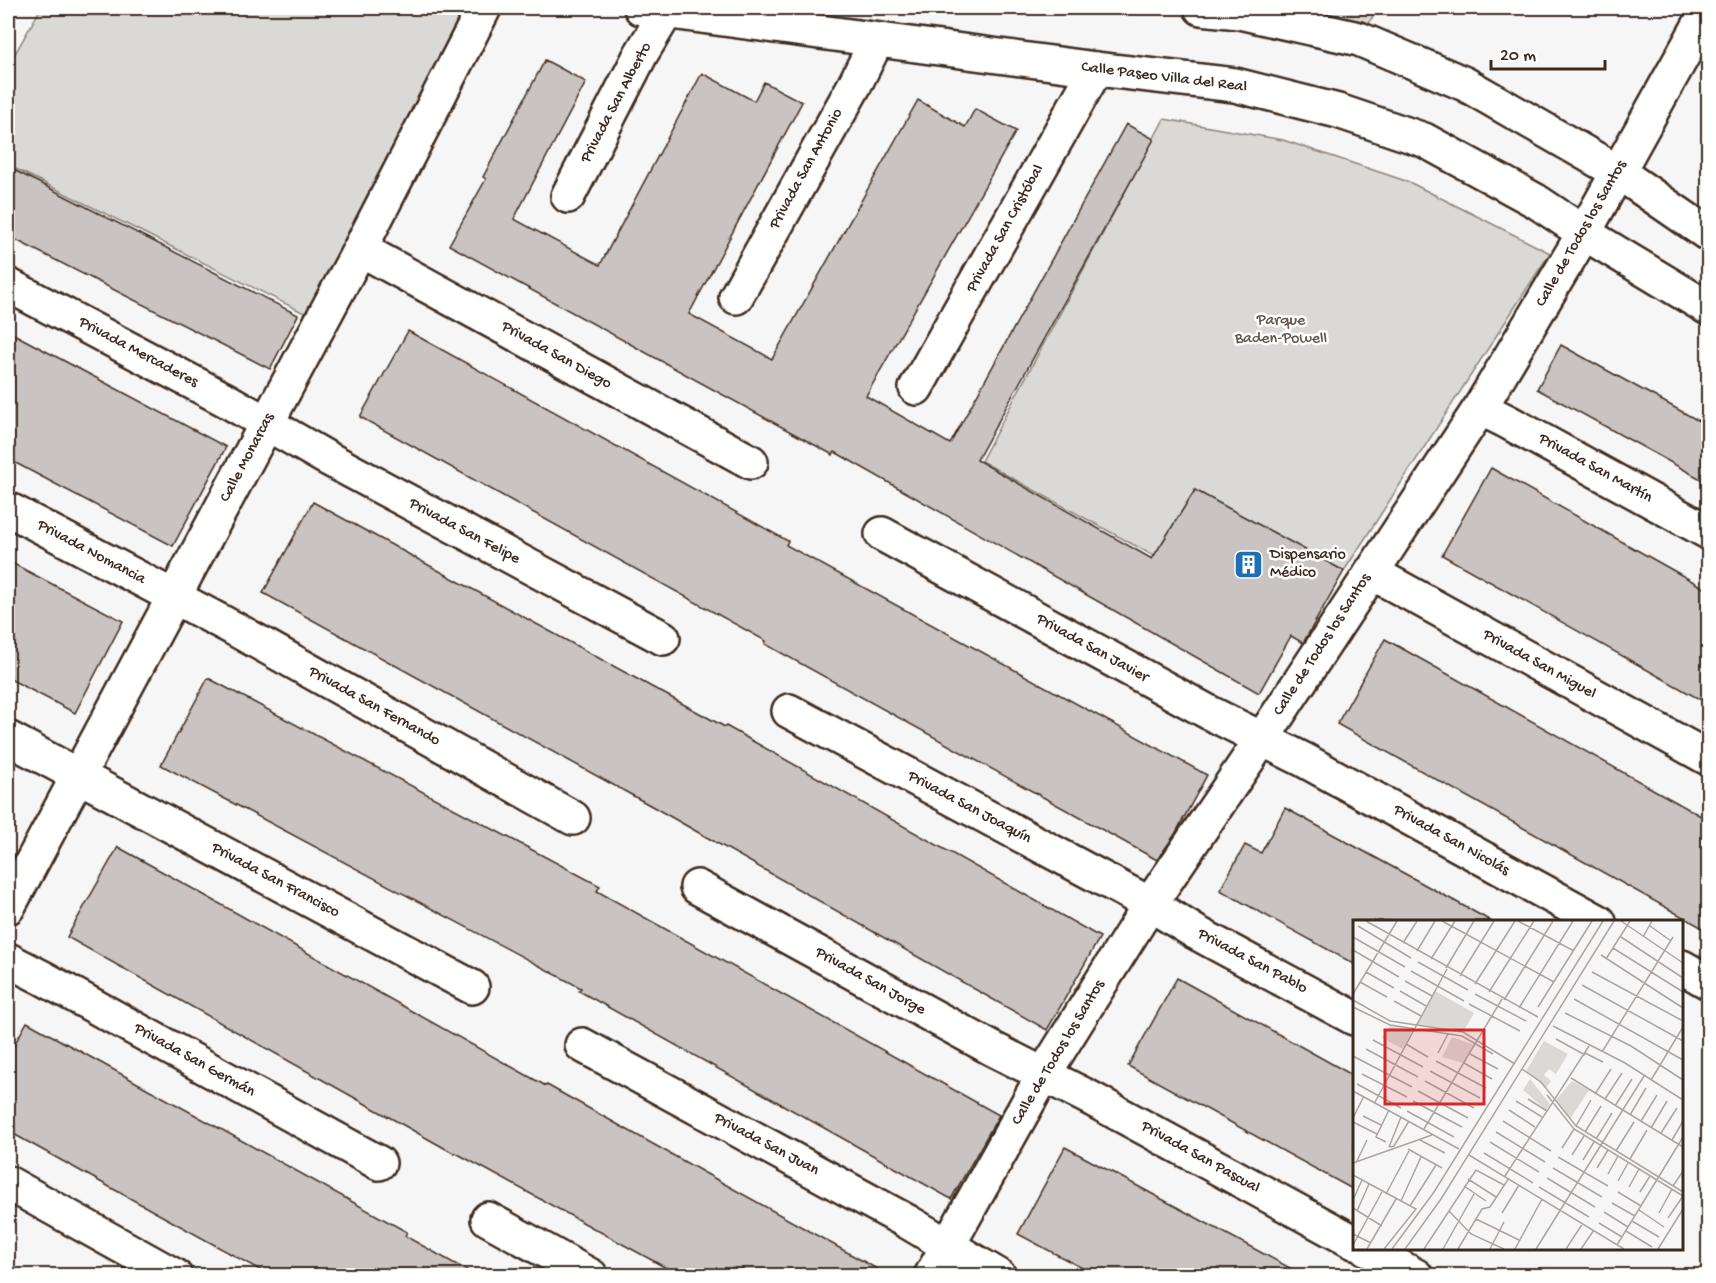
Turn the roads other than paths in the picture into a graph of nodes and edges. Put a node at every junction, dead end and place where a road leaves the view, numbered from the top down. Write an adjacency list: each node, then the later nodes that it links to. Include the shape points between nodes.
1 (484, 8): 11 (street, Calle Monarcas)
2 (1201, 8): 7 (street, via 1239,12 1359,39 1466,84)
3 (654, 9): 5 (street, Calle Paseo Villa del Real); 8 (street, Privada San Alberto, via 641,54)
4 (1708, 10): 7 (street, Calle de Todos los Santos)
5 (877, 40): 6 (street, Calle Paseo Villa del Real); 13 (street, Privada San Antonio)
6 (1096, 69): 9 (street, Calle Paseo Villa del Real, via 1235,85 1371,122 1424,140 1536,201); 15 (street, Privada San Cristóbal)
7 (1618, 172): 9 (street, Calle de Todos los Santos); 10 (street)
8 (568, 196)
9 (1584, 233): 14 (street, Calle Paseo Villa del Real); 16 (street, Calle de Todos los Santos)
10 (1708, 234)
11 (360, 249): 17 (street, Calle Monarcas); 18 (street, Privada San Diego)
12 (8, 285): 17 (street, Privada Mercaderes)
13 (736, 297)
14 (1708, 308)
15 (916, 388)
16 (1480, 408): 20 (street, Privada San Martín); 22 (street, Calle de Todos los Santos)
17 (267, 422): 23 (street, Calle Monarcas); 24 (street, Privada San Felipe)
18 (751, 462)
19 (8, 509): 23 (street, Privada Nomancia)
20 (1708, 532)
21 (882, 534): 27 (street, Privada San Javier)
22 (1371, 572): 27 (street, Calle de Todos los Santos); 28 (street, Privada San Miguel)
23 (174, 597): 30 (street, Calle Monarcas); 31 (street, Privada San Fernando)
24 (663, 638)
25 (789, 711): 33 (street, Privada San Joaquín)
26 (8, 738): 30 (street, Privada San Francisco)
27 (1262, 739): 29 (street, Privada San Javier); 33 (street, Calle de Todos los Santos)
28 (1708, 758)
29 (1304, 760): 35 (street, Privada San Nicolás)
30 (78, 775): 34 (street, Calle Monarcas); 39 (street, Privada San Francisco)
31 (573, 818)
32 (697, 887): 42 (street, Privada San Jorge)
33 (1150, 904): 40 (street, Privada San Pablo); 42 (street, Calle de Todos los Santos)
34 (8, 907)
35 (1597, 920)
36 (8, 960): 43 (street, Privada San Germán)
37 (1683, 968): 38 (street)
38 (1708, 982)
39 (472, 987)
40 (1353, 1016)
41 (582, 1046): 47 (street, Privada San Juan)
42 (1044, 1074): 46 (street, Privada San Pascual); 47 (street, Calle de Todos los Santos)
43 (379, 1163)
44 (8, 1183): 49 (street)
45 (488, 1219): 50 (street)
46 (1353, 1241)
47 (949, 1246): 51 (street, Calle de Todos los Santos); 52 (street, Privada San Juan)
48 (1370, 1250): 53 (street)
49 (175, 1275)
50 (591, 1275)
51 (931, 1275)
52 (999, 1275)
53 (1416, 1275)

